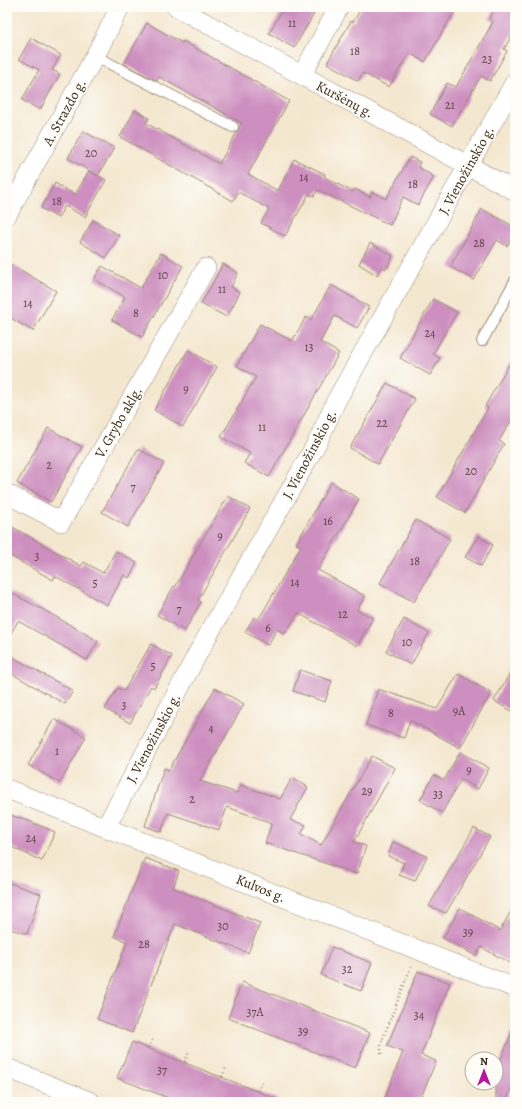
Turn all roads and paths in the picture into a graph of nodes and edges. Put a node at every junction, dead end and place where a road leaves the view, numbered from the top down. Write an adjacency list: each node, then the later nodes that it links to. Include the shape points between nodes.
1 (120, 7): 4 (street, A. Strazdo g.)
2 (176, 7): 5 (street, Kuršėnų g.)
3 (339, 7): 5 (street)
4 (95, 56): 7 (lane); 10 (street, A. Strazdo g.)
5 (302, 75): 8 (street, Kuršėnų g.)
6 (515, 82): 8 (street, J. Vienožinskio g.)
7 (233, 127)
8 (468, 165): 9 (street, Kuršėnų g.); 16 (street, J. Vienožinskio g., via 340,394 318,441 199,651)
9 (515, 191)
10 (7, 215)
11 (206, 268): 14 (street, V. Grybo aklg., via 61,522)
12 (515, 281): 13 (lane)
13 (482, 341)
14 (7, 494)
15 (7, 789): 16 (street, Kulvos g.)
16 (106, 827): 17 (street, Kulvos g.)
17 (418, 950): 18 (street, Kulvos g.); 22 (path, via 381,1043)
18 (515, 988)
19 (153, 1038): 20 (path)
20 (149, 1048)
21 (189, 1052): 23 (path)
22 (381, 1054)
23 (184, 1062)
24 (226, 1067): 26 (path)
25 (7, 1068): 29 (street)
26 (222, 1077)
27 (262, 1081): 28 (path)
28 (258, 1092)
29 (91, 1102)

